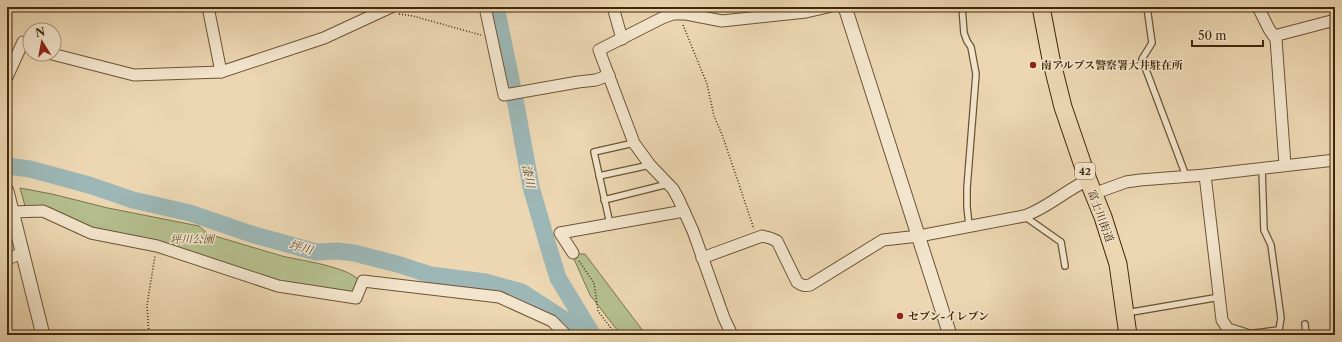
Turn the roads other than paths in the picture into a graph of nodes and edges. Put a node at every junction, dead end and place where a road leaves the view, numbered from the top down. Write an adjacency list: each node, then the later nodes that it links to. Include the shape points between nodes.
1 (208, 7): 16 (street)
2 (485, 7): 17 (street, via 504,95)
3 (614, 7): 13 (street)
4 (828, 7): 13 (street, via 806,12 722,21 679,14 662,18)
5 (845, 7): 36 (street)
6 (962, 7): 35 (lane, via 964,33 971,48 976,74 967,188)
7 (1041, 7): 28 (main road, 富士川街道 / 42, via 1056,82)
8 (1148, 7): 26 (lane, via 1152,43 1142,59)
9 (1258, 7): 12 (street)
10 (386, 9): 16 (street, via 324,38)
11 (1335, 20): 12 (street)
12 (1274, 36): 22 (street)
13 (622, 39): 17 (street, via 600,50)
14 (22, 44): 18 (street)
15 (62, 57): 16 (street, via 134,75)
16 (221, 72)
17 (609, 76): 19 (street)
18 (7, 77)
19 (634, 143): 21 (street); 25 (lane, via 594,152)
20 (1335, 160): 22 (street)
21 (650, 165): 25 (lane); 27 (street)
22 (1285, 165): 23 (street)
23 (1262, 168): 24 (street); 50 (lane, via 1264,230 1270,245 1281,318 1278,330)
24 (1205, 175): 26 (street); 42 (street)
25 (599, 176): 30 (lane)
26 (1186, 176): 28 (street)
27 (669, 184): 30 (lane); 31 (street)
28 (1091, 187): 33 (street, via 1075,186); 43 (main road, 富士川街道 / 42, via 1118,264)
29 (7, 193): 32 (street)
30 (604, 200): 34 (lane)
31 (684, 211): 34 (street); 39 (street)
32 (12, 212): 37 (street); 46 (street, via 43,211 91,232 157,246 278,286 356,298 363,281 499,297 552,321)
33 (1024, 216): 35 (street); 41 (lane, via 1061,242)
34 (610, 224): 38 (street, via 560,233)
35 (969, 225): 36 (street)
36 (919, 236): 39 (street, via 883,240 806,286 797,282 777,241 770,238 762,236); 48 (street)
37 (24, 253): 40 (street); 45 (street)
38 (573, 253)
39 (702, 258): 47 (street)
40 (7, 259)
41 (1065, 266)
42 (1220, 298): 43 (lane); 50 (street, via 1222,320 1228,329)
43 (1126, 313): 49 (main road, 富士川街道 / 42)
44 (1305, 324): 51 (lane)
45 (44, 335)
46 (566, 335)
47 (732, 335)
48 (950, 335)
49 (1128, 335)
50 (1247, 335)
51 (1306, 335)

